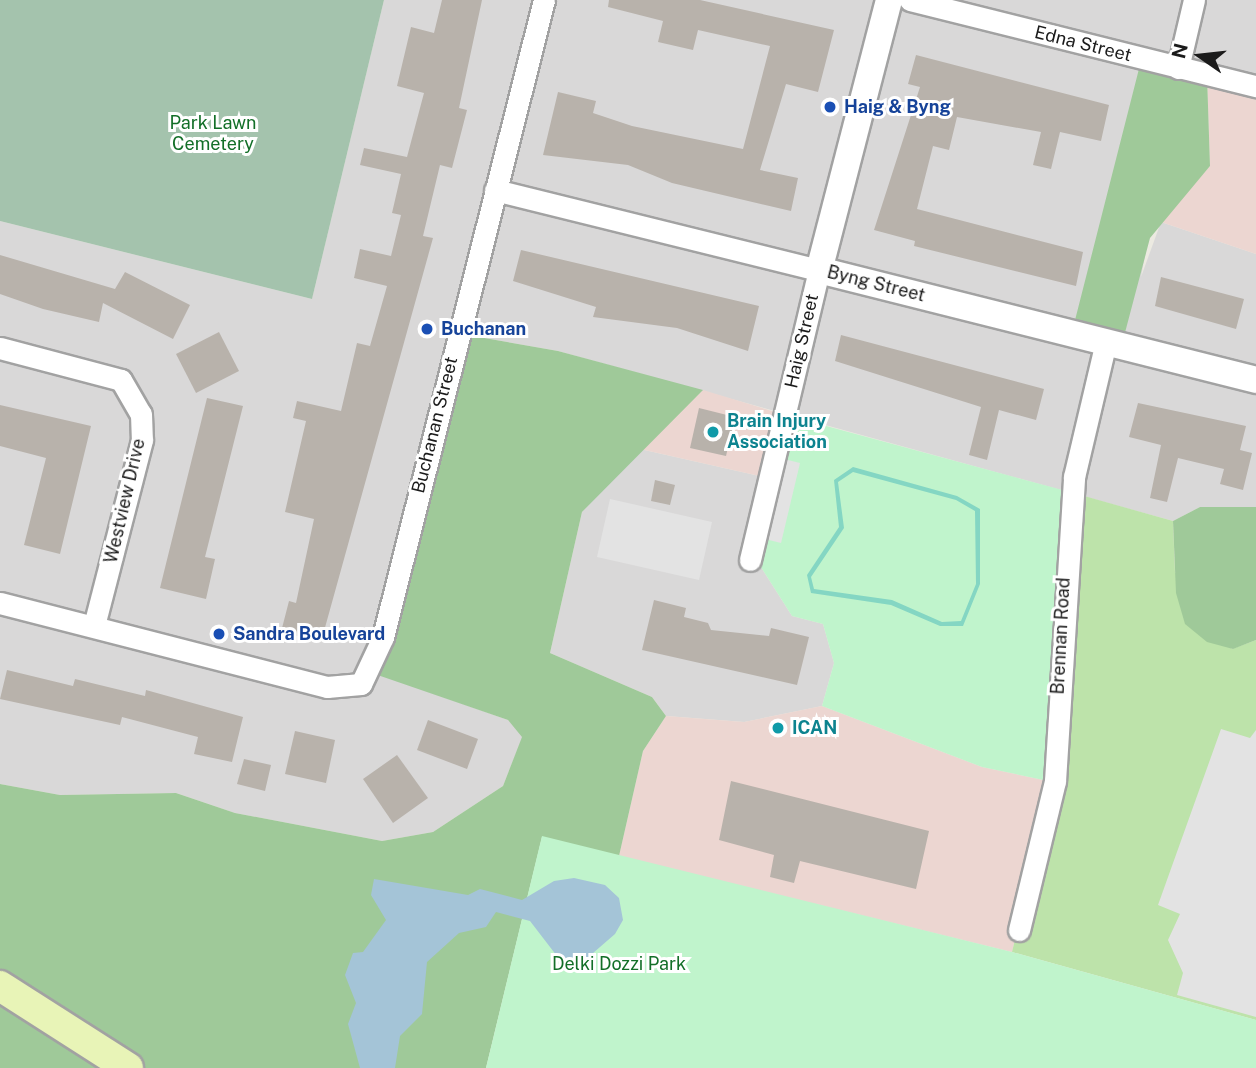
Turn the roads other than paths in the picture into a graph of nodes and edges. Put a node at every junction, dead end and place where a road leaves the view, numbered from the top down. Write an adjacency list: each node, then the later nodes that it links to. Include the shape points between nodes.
1 (544, 0): 7 (street, Buchanan Street)
2 (889, 0): 8 (street, Haig Street)
3 (910, 0): 5 (street, Edna Street)
4 (1194, 0): 5 (street)
5 (1178, 68): 6 (street, Edna Street)
6 (1256, 86)
7 (495, 190): 8 (street, Byng Street); 14 (street, Buchanan Street, via 383,637 361,684 327,687)
8 (819, 270): 9 (street, Byng Street); 12 (street, Haig Street)
9 (1105, 342): 11 (street, Byng Street); 15 (street, Brennan Road, via 1073,477 1055,781)
10 (0, 348): 14 (street, Westview Drive, via 121,380 141,414 142,440)
11 (1256, 380)
12 (750, 560)
13 (0, 603): 14 (street)
14 (94, 626)
15 (1019, 930)
16 (0, 986): 17 (main road)
17 (128, 1068)

